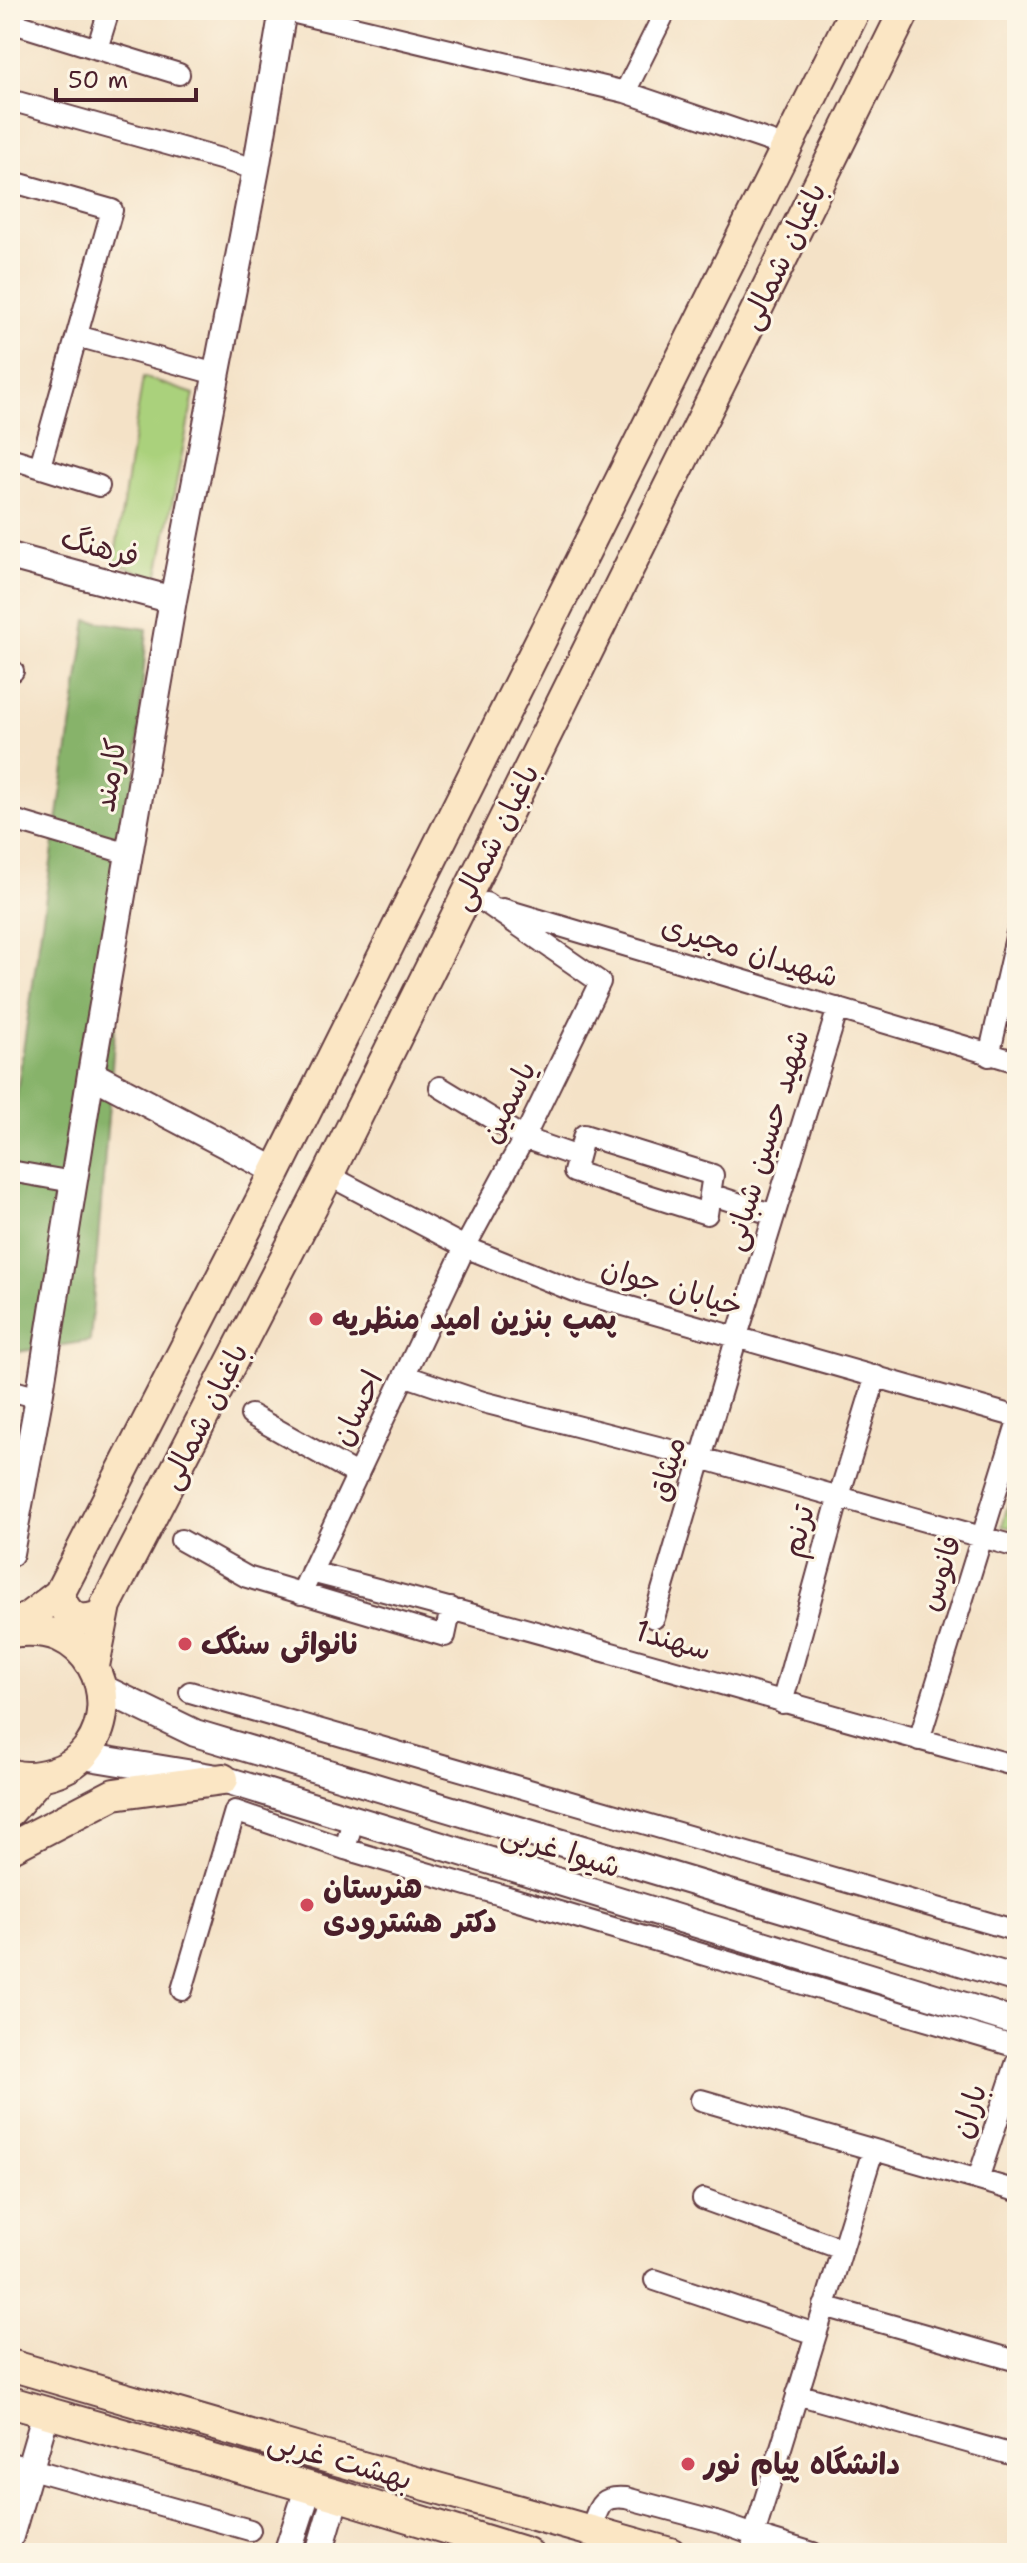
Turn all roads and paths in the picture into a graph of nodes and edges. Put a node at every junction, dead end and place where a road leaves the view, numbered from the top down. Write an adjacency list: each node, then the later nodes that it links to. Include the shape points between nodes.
1 (109, 10): 7 (street)
2 (283, 10): 9 (street); 12 (street, کارمند)
3 (666, 10): 9 (street)
4 (855, 10): 11 (main road, باغبان شمالی)
5 (905, 10): 23 (main road, باغبان شمالی)
6 (10, 22): 7 (street)
7 (97, 49): 8 (street)
8 (179, 74)
9 (625, 92): 11 (street)
10 (10, 100): 12 (street)
11 (787, 147): 33 (main road, باغبان شمالی)
12 (256, 169): 15 (street, کارمند)
13 (10, 181): 14 (street, via 112,210)
14 (77, 336): 15 (street); 17 (street)
15 (216, 374): 20 (street, کارمند)
16 (10, 458): 17 (street)
17 (40, 466): 18 (street)
18 (99, 486)
19 (10, 556): 20 (street, فرهنگ)
20 (173, 600): 22 (street, کارمند)
21 (10, 819): 22 (street)
22 (129, 854): 28 (street, کارمند)
23 (476, 900): 25 (street, شهیدان مجیری); 30 (street, یاسمین, via 600,982); 34 (main road, باغبان شمالی)
24 (1017, 933): 26 (street)
25 (838, 1008): 26 (street, شهیدان مجیری); 37 (street, شهید حسین شبانی)
26 (989, 1055): 27 (street, شهیدان مجیری)
27 (1017, 1062)
28 (91, 1074): 33 (street); 35 (street, کارمند)
29 (440, 1087): 30 (street)
30 (524, 1138): 31 (street); 38 (street, یاسمین)
31 (578, 1157): 36 (street, via 574,1172 707,1214); 36 (street, via 584,1135 713,1175)
32 (10, 1171): 35 (street)
33 (276, 1171): 55 (main road, باغبان شمالی)
34 (328, 1175): 38 (street, خیابان جوان); 58 (main road, باغبان شمالی)
35 (73, 1182): 43 (street, کارمند)
36 (710, 1194): 37 (street)
37 (774, 1215): 39 (street, شهید حسین شبانی)
38 (465, 1247): 39 (street, خیابان جوان, via 574,1291); 40 (street, احسان)
39 (737, 1336): 41 (street, خیابان جوان); 47 (street, میثاق)
40 (406, 1376): 47 (street, via 483,1402); 48 (street, احسان)
41 (876, 1376): 45 (street, خیابان جوان); 49 (street, ترنم)
42 (10, 1390): 43 (street)
43 (39, 1398): 53 (street, کارمند)
44 (251, 1415): 48 (street)
45 (1017, 1417)
46 (1017, 1424): 50 (street, فانوس)
47 (701, 1458): 49 (street); 59 (street, میثاق)
48 (358, 1475): 54 (street, احسان)
49 (839, 1496): 50 (street); 63 (street, ترنم)
50 (984, 1537): 52 (street); 64 (street, فانوس)
51 (181, 1540): 56 (street, via 247,1577)
52 (1017, 1547)
53 (10, 1553)
54 (311, 1572): 56 (street, احسان); 57 (street, 1سهند)
55 (59, 1594): 58 (main road, via 75,1619 90,1621); 60 (main road, باغبان شمالی)
56 (301, 1594): 57 (street, via 445,1636)
57 (451, 1608): 63 (street, 1سهند)
58 (104, 1614): 61 (main road, باغبان شمالی)
59 (654, 1618)
60 (10, 1632): 61 (main road, via 57,1635 78,1647)
61 (98, 1677): 65 (main road, باغبان شمالی, via 104,1713); 75 (street, شیوا غربی, via 195,1733)
62 (190, 1692): 74 (street)
63 (782, 1703): 64 (street, 1سهند)
64 (919, 1740): 66 (street, 1سهند)
65 (83, 1756): 68 (main road); 69 (street, شیوا غربی)
66 (1017, 1766)
67 (10, 1774): 68 (main road)
68 (40, 1777): 70 (main road)
69 (223, 1779): 71 (street, شیوا غربی); 72 (main road, via 114,1794)
70 (10, 1811)
71 (353, 1820): 73 (street); 77 (street, شیوا غربی)
72 (10, 1848)
73 (345, 1849): 76 (street, via 235,1811); 78 (street)
74 (1017, 1931)
75 (1017, 1979)
76 (182, 1990)
77 (1017, 2022)
78 (1017, 2047)
79 (1017, 2061): 82 (street, باران)
80 (701, 2100): 81 (street)
81 (873, 2150): 82 (street); 85 (street)
82 (978, 2179): 83 (street)
83 (1017, 2191)
84 (703, 2199): 85 (street)
85 (842, 2249): 87 (street)
86 (655, 2280): 88 (street)
87 (824, 2306): 88 (street); 89 (street)
88 (815, 2334): 91 (street)
89 (1017, 2361)
90 (10, 2365): 97 (main road, بهشت غربی)
91 (797, 2394): 94 (street); 102 (street)
92 (10, 2402): 93 (main road, بهشت غربی)
93 (46, 2413): 95 (street); 96 (main road, بهشت غربی)
94 (1017, 2456)
95 (20, 2466): 98 (street); 100 (street)
96 (322, 2492): 101 (main road, بهشت غربی); 103 (street); 104 (street)
97 (505, 2507): 99 (main road, بهشت غربی); 101 (main road)
98 (250, 2530)
99 (590, 2531): 102 (street, via 605,2499 626,2498 720,2523); 106 (main road, بهشت غربی)
100 (10, 2536)
101 (495, 2544): 105 (main road, بهشت غربی)
102 (753, 2544): 107 (street)
103 (287, 2553)
104 (319, 2553)
105 (527, 2553)
106 (670, 2553)
107 (813, 2553)

